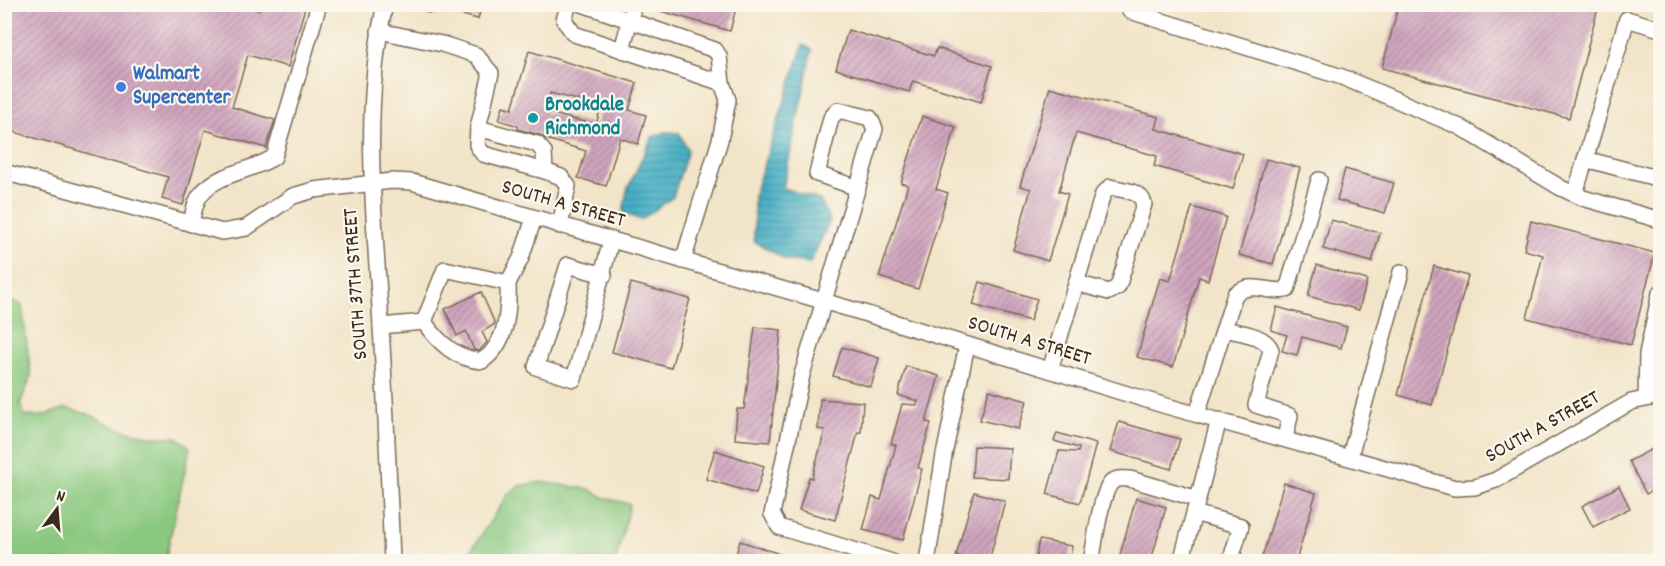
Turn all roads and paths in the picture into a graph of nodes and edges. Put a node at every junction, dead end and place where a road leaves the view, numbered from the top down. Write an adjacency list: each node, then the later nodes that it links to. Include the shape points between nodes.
1 (319, 4): 23 (street, via 274,157 212,184 201,194)
2 (385, 4): 9 (street, SOUTH 37TH STREET)
3 (569, 4): 10 (street, via 564,20 574,34)
4 (582, 4): 7 (street)
5 (634, 4): 7 (street)
6 (1131, 4): 20 (street, via 1130,12 1353,81 1460,127)
7 (630, 20): 10 (street); 11 (street, via 715,50)
8 (1660, 29): 13 (street, via 1627,19)
9 (380, 31): 12 (street, via 477,56 491,73); 18 (street, SOUTH 37TH STREET)
10 (622, 50): 11 (street)
11 (722, 83): 26 (street, via 728,100 726,110)
12 (478, 128): 14 (street, via 537,144 544,152); 14 (street, via 477,145 483,154)
13 (1585, 159): 16 (street); 20 (street)
14 (544, 171): 24 (street, via 561,177 568,186)
15 (4, 172): 23 (street, SOUTH A STREET)
16 (1660, 179)
17 (1319, 180): 35 (street, via 1287,290 1243,288 1235,294)
18 (371, 183): 21 (street, SOUTH A STREET, via 412,182); 23 (street, SOUTH A STREET, via 293,196 246,228 222,232); 34 (street, SOUTH 37TH STREET)
19 (858, 188): 19 (street, via 875,125 870,118 838,110 831,118 817,174); 32 (street)
20 (1575, 194): 22 (street)
21 (534, 218): 24 (street, SOUTH A STREET); 29 (street)
22 (1660, 220)
23 (190, 224)
24 (560, 226): 25 (street, SOUTH A STREET)
25 (611, 241): 26 (street, SOUTH A STREET); 28 (street)
26 (683, 261): 32 (street, SOUTH A STREET)
27 (1401, 272): 43 (street)
28 (604, 275): 28 (street, via 574,379 536,367 568,265)
29 (508, 283): 33 (street, via 445,269); 33 (street, via 509,310 496,352 482,362 468,360 439,342)
30 (1076, 284): 30 (street, via 1103,194 1110,187 1143,198 1118,286 1109,292); 38 (street)
31 (1660, 293): 37 (street)
32 (824, 302): 36 (street, SOUTH A STREET); 46 (street, via 802,375 772,514 779,527)
33 (424, 322): 34 (street)
34 (381, 326): 45 (street, SOUTH 37TH STREET)
35 (1224, 329): 40 (street); 42 (street, via 1268,343 1270,350 1256,405 1290,416)
36 (967, 345): 38 (street, SOUTH A STREET); 47 (street)
37 (1654, 356): 39 (street)
38 (1050, 370): 40 (street, SOUTH A STREET)
39 (1653, 397): 43 (street, SOUTH A STREET, via 1631,402 1496,480 1475,487 1455,488)
40 (1197, 414): 41 (street, SOUTH A STREET)
41 (1219, 420): 42 (street, SOUTH A STREET); 44 (street)
42 (1285, 438): 43 (street, SOUTH A STREET)
43 (1350, 456)
44 (1196, 506): 48 (street, via 1130,479 1112,482); 49 (street); 50 (street, via 1240,526)
45 (392, 561)
46 (892, 561)
47 (927, 561)
48 (1091, 561)
49 (1181, 561)
50 (1230, 561)

